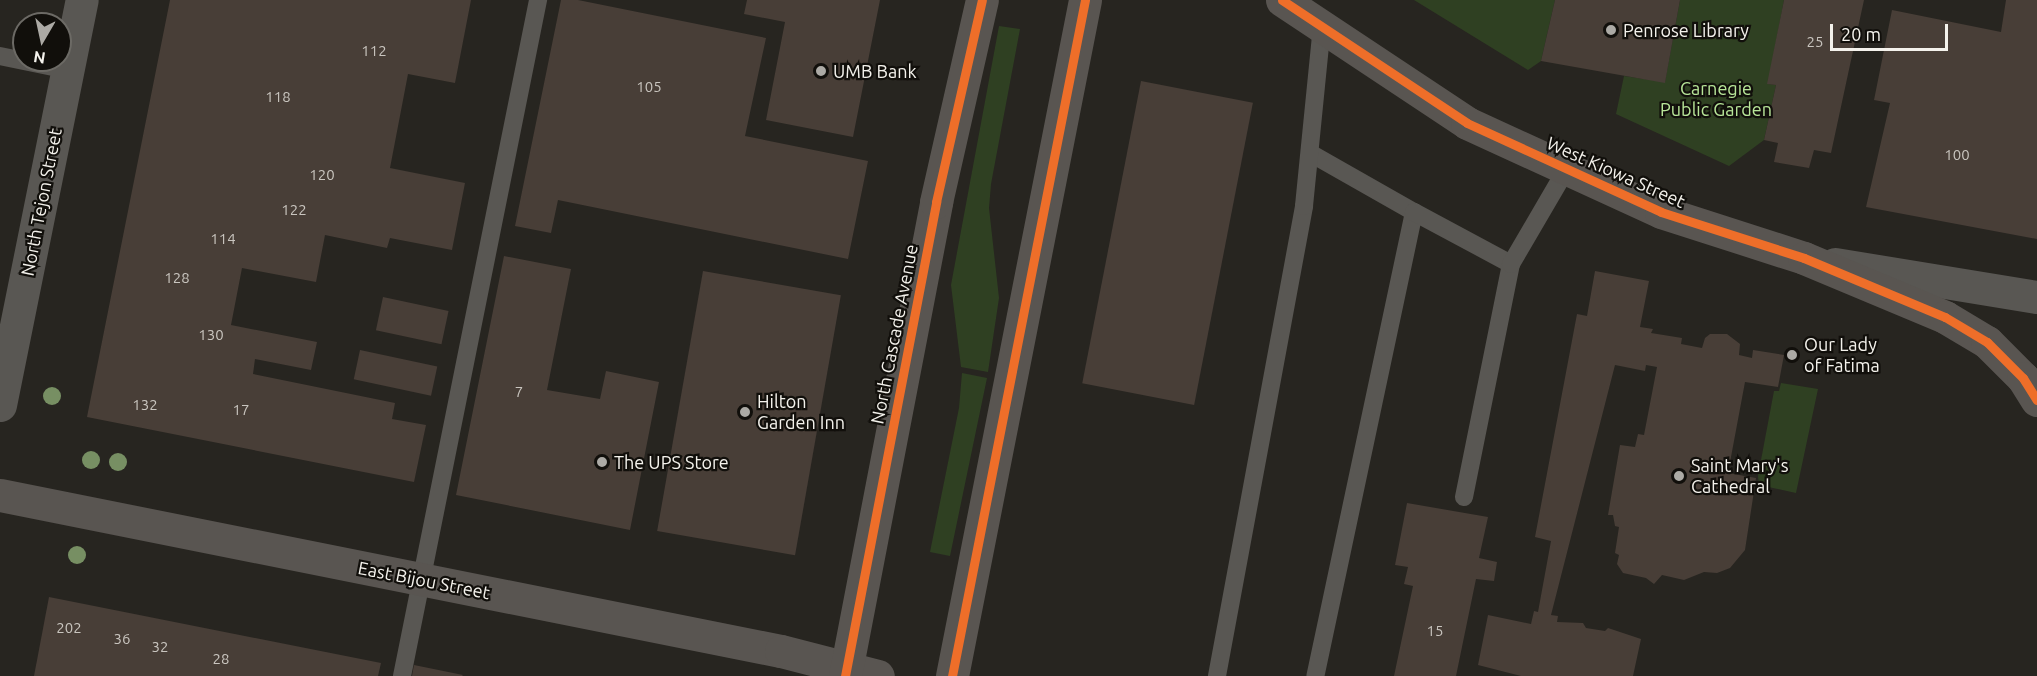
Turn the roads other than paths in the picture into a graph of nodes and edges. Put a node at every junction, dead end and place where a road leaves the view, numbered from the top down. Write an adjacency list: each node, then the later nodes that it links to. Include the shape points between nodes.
1 (82, 0): 7 (street, North Tejon Street)
2 (538, 0): 19 (lane)
3 (982, 0): 20 (main road, North Cascade Avenue, via 936,202)
4 (1085, 0): 23 (main road)
5 (1282, 0): 6 (main road, West Kiowa Street)
6 (1322, 27): 9 (lane); 10 (main road, West Kiowa Street, via 1467,123)
7 (72, 50)
8 (68, 72): 16 (street, North Tejon Street)
9 (1310, 153): 11 (lane); 24 (lane, via 1304,206)
10 (1567, 168): 12 (main road, West Kiowa Street, via 1661,213); 13 (lane)
11 (1414, 212): 13 (lane); 25 (lane)
12 (1804, 258): 14 (street); 15 (main road, West Kiowa Street, via 1945,317 1987,342 2023,378)
13 (1511, 264): 18 (lane)
14 (2037, 297)
15 (2037, 400)
16 (0, 405)
17 (0, 495): 19 (main road, East Bijou Street)
18 (1464, 497)
19 (422, 579): 20 (main road, East Bijou Street); 21 (lane)
20 (846, 671): 22 (main road, East Bijou Street)
21 (402, 676)
22 (878, 676)
23 (952, 676)
24 (1216, 676)
25 (1315, 676)

